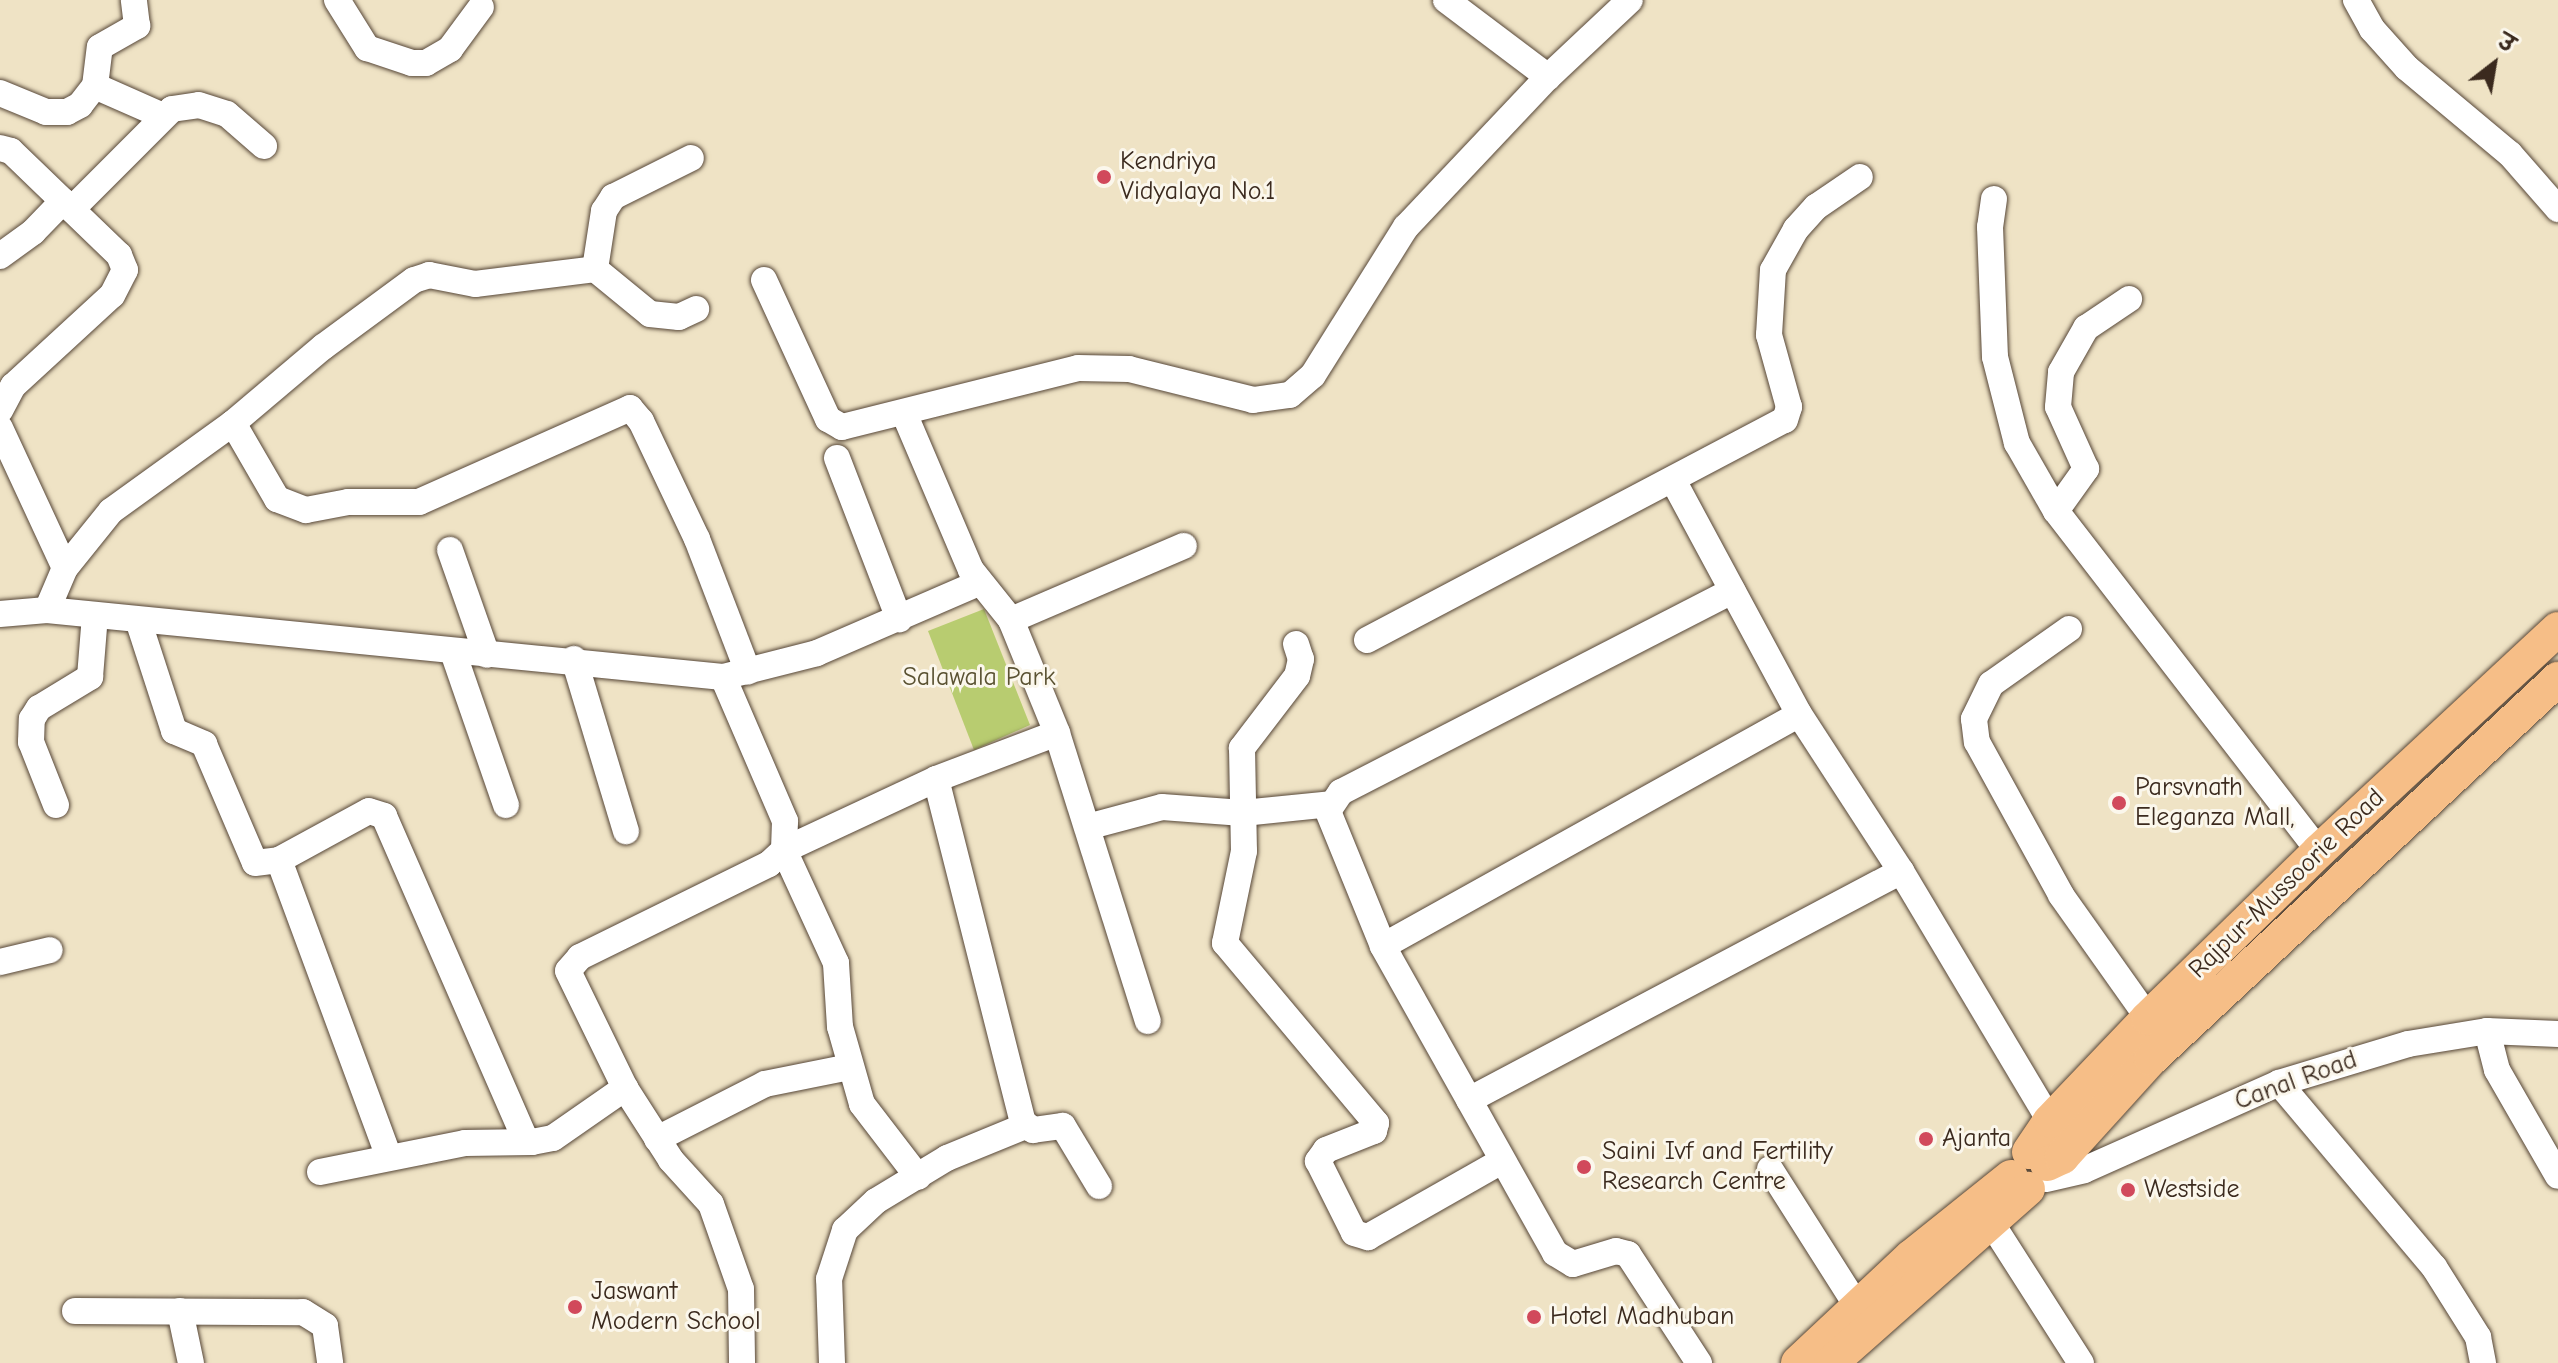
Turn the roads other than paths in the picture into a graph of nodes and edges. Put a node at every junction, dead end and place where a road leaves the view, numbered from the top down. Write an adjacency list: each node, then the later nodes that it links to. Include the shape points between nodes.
1 (134, 0): 8 (street, via 137,26 100,47)
2 (337, 0): 6 (street, via 367,48 412,63 426,63 450,49)
3 (1446, 0): 7 (street)
4 (1630, 0): 7 (street)
5 (2356, 0): 17 (street, via 2372,29 2407,68 2510,154)
6 (481, 7)
7 (1548, 77): 24 (street, via 1406,227 1313,375 1290,395 1253,400 1108,366 1016,382)
8 (95, 86): 9 (street, via 67,112 28,109); 10 (street)
9 (0, 93)
10 (163, 116): 11 (street, via 184,105 211,108 243,124); 16 (street)
11 (264, 146)
12 (0, 148): 16 (street, via 11,151)
13 (691, 158): 19 (street, via 613,197 604,211)
14 (1860, 177): 28 (street, via 1816,207 1796,229 1773,270 1769,335 1788,414 1769,431)
15 (1994, 199): 29 (street, via 1991,309 2001,391 2017,443)
16 (67, 205): 18 (street); 23 (street, via 119,255 122,279 75,334 13,386)
17 (2558, 209)
18 (0, 256)
19 (595, 269): 22 (street, via 650,314 679,317); 25 (street, via 475,284 421,277 332,339)
20 (764, 280): 24 (street, via 834,425)
21 (2129, 299): 29 (street, via 2086,328 2061,372 2058,407 2086,469)
22 (696, 309)
23 (0, 410)
24 (904, 413): 33 (street)
25 (233, 423): 32 (street, via 111,511); 48 (street, via 277,499 306,510 348,502 419,502 630,408 697,539)
26 (0, 428): 32 (street)
27 (837, 458): 38 (street)
28 (1674, 482): 34 (street); 43 (street)
29 (2056, 511): 60 (street)
30 (1184, 546): 40 (street)
31 (450, 550): 46 (street)
32 (65, 568): 35 (street)
33 (979, 583): 38 (street); 40 (street)
34 (1732, 591): 50 (street); 53 (street, via 1341,792)
35 (47, 610): 36 (street); 37 (street)
36 (0, 614)
37 (95, 615): 39 (street); 54 (street, via 90,677 50,700 32,719 31,742)
38 (899, 619): 48 (street, via 806,656)
39 (138, 620): 45 (street, via 323,634); 61 (street, via 176,735 204,744 250,858 262,866)
40 (1011, 620): 51 (street)
41 (2069, 629): 66 (street, via 1991,684 1974,719 1977,742 2061,895)
42 (2558, 629): 60 (main road, Rajpur-Mussoorie Road)
43 (1367, 640)
44 (1296, 644): 56 (street, via 1301,659 1297,676 1242,748)
45 (453, 652): 46 (street); 55 (street)
46 (487, 655): 47 (street)
47 (574, 659): 48 (street); 58 (street)
48 (735, 674): 59 (street, via 785,821)
49 (2558, 679): 82 (main road, Rajpur-Mussoorie Road, via 2151,1059 2062,1157)
50 (1799, 714): 62 (street); 63 (street)
51 (1057, 733): 52 (street); 57 (street)
52 (936, 779): 59 (street); 75 (street)
53 (1331, 804): 56 (street); 63 (street, via 1329,820)
54 (56, 805)
55 (506, 805)
56 (1243, 813): 57 (street, via 1183,805); 79 (street, via 1244,851 1225,943 1376,1123 1374,1131 1326,1150 1318,1161 1354,1233 1368,1237)
57 (1091, 826): 67 (street)
58 (626, 831)
59 (784, 850): 70 (street, via 836,963); 72 (street, via 769,864 570,965 569,976)
60 (2319, 851): 66 (main road, Rajpur-Mussoorie Road)
61 (279, 860): 77 (street, via 369,811 384,816 515,1124); 78 (street)
62 (1901, 871): 73 (street); 74 (street)
63 (1383, 946): 73 (street)
64 (50, 950): 65 (street)
65 (0, 962)
66 (2148, 1018): 74 (main road, Rajpur-Mussoorie Road)
67 (1148, 1021)
68 (2487, 1031): 69 (street, Canal Road); 71 (street, Canal Road, via 2408,1044); 83 (street, via 2497,1070)
69 (2558, 1034)
70 (849, 1067): 76 (street, via 755,1088); 84 (street, via 868,1115 898,1145)
71 (2279, 1083): 82 (street, Canal Road, via 2084,1170); 98 (street, via 2434,1267 2478,1337)
72 (625, 1088): 76 (street); 77 (street, via 553,1138)
73 (1469, 1100): 79 (street)
74 (2050, 1121): 82 (main road, Rajpur-Mussoorie Road)
75 (1025, 1126): 84 (street, via 963,1150); 85 (street, via 1063,1126)
76 (657, 1139): 93 (street, via 706,1195 731,1252 741,1289)
77 (532, 1142): 78 (street, via 465,1143)
78 (389, 1157): 81 (street)
79 (1502, 1161): 95 (street, via 1559,1259 1573,1264 1616,1251 1628,1254)
80 (1770, 1169): 87 (street)
81 (320, 1172)
82 (2032, 1172): 86 (main road, Rajpur-Mussoorie Road); 87 (main road, Rajpur-Mussoorie Road)
83 (2558, 1176)
84 (918, 1177): 94 (street, via 858,1214 835,1250 829,1279)
85 (1099, 1186)
86 (1992, 1224): 90 (main road, Rajpur-Mussoorie Road, via 1934,1269); 97 (street)
87 (1857, 1306): 96 (main road, Rajpur-Mussoorie Road)
88 (75, 1311): 89 (street)
89 (180, 1311): 91 (street); 92 (street, via 303,1312 325,1326)
90 (1837, 1361)
91 (191, 1363)
92 (330, 1363)
93 (742, 1363)
94 (832, 1363)
95 (1699, 1363)
96 (1798, 1363)
97 (2081, 1363)
98 (2483, 1363)

